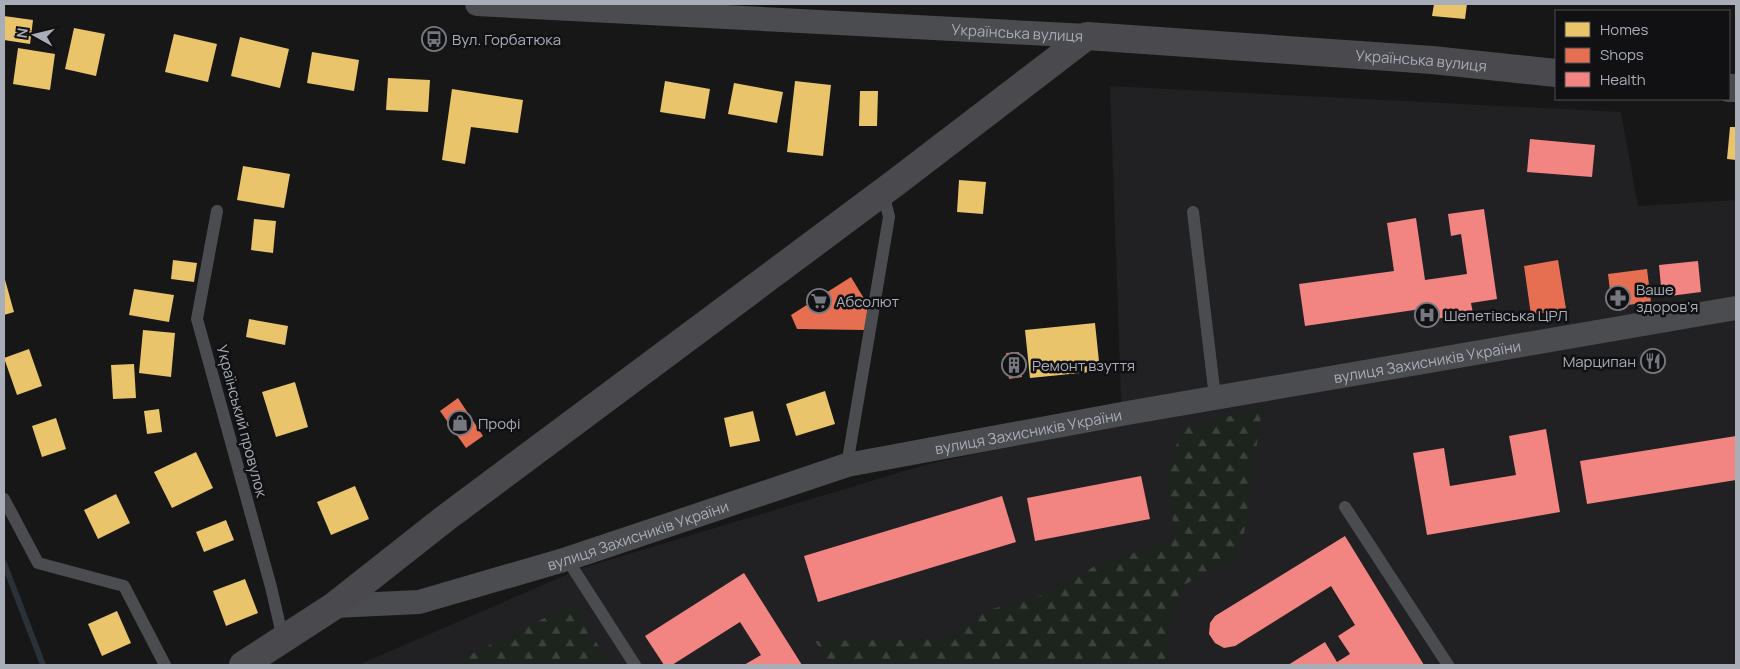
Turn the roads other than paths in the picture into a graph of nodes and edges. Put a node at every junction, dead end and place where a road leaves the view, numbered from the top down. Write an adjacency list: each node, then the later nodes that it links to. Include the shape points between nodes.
1 (477, 4): 2 (street, Українська вулиця)
2 (1087, 36): 3 (main road, Українська вулиця, via 1432,60); 4 (main road)
3 (1555, 73)
4 (883, 192): 9 (lane, via 889,217); 13 (main road, via 443,520)
5 (217, 211): 14 (lane, Український провулок, via 198,319)
6 (1193, 212): 8 (lane)
7 (1736, 308): 8 (street, вулиця Захисників України)
8 (1215, 397): 9 (street, вулиця Захисників України)
9 (847, 465): 12 (street, вулиця Захисників України)
10 (4, 499): 15 (lane, via 38,563 124,586)
11 (1345, 507): 18 (lane)
12 (567, 559): 13 (street, вулиця Захисників України, via 419,602); 17 (lane)
13 (334, 606): 14 (main road)
14 (283, 639): 16 (main road)
15 (165, 665)
16 (243, 665)
17 (635, 665)
18 (1448, 665)

